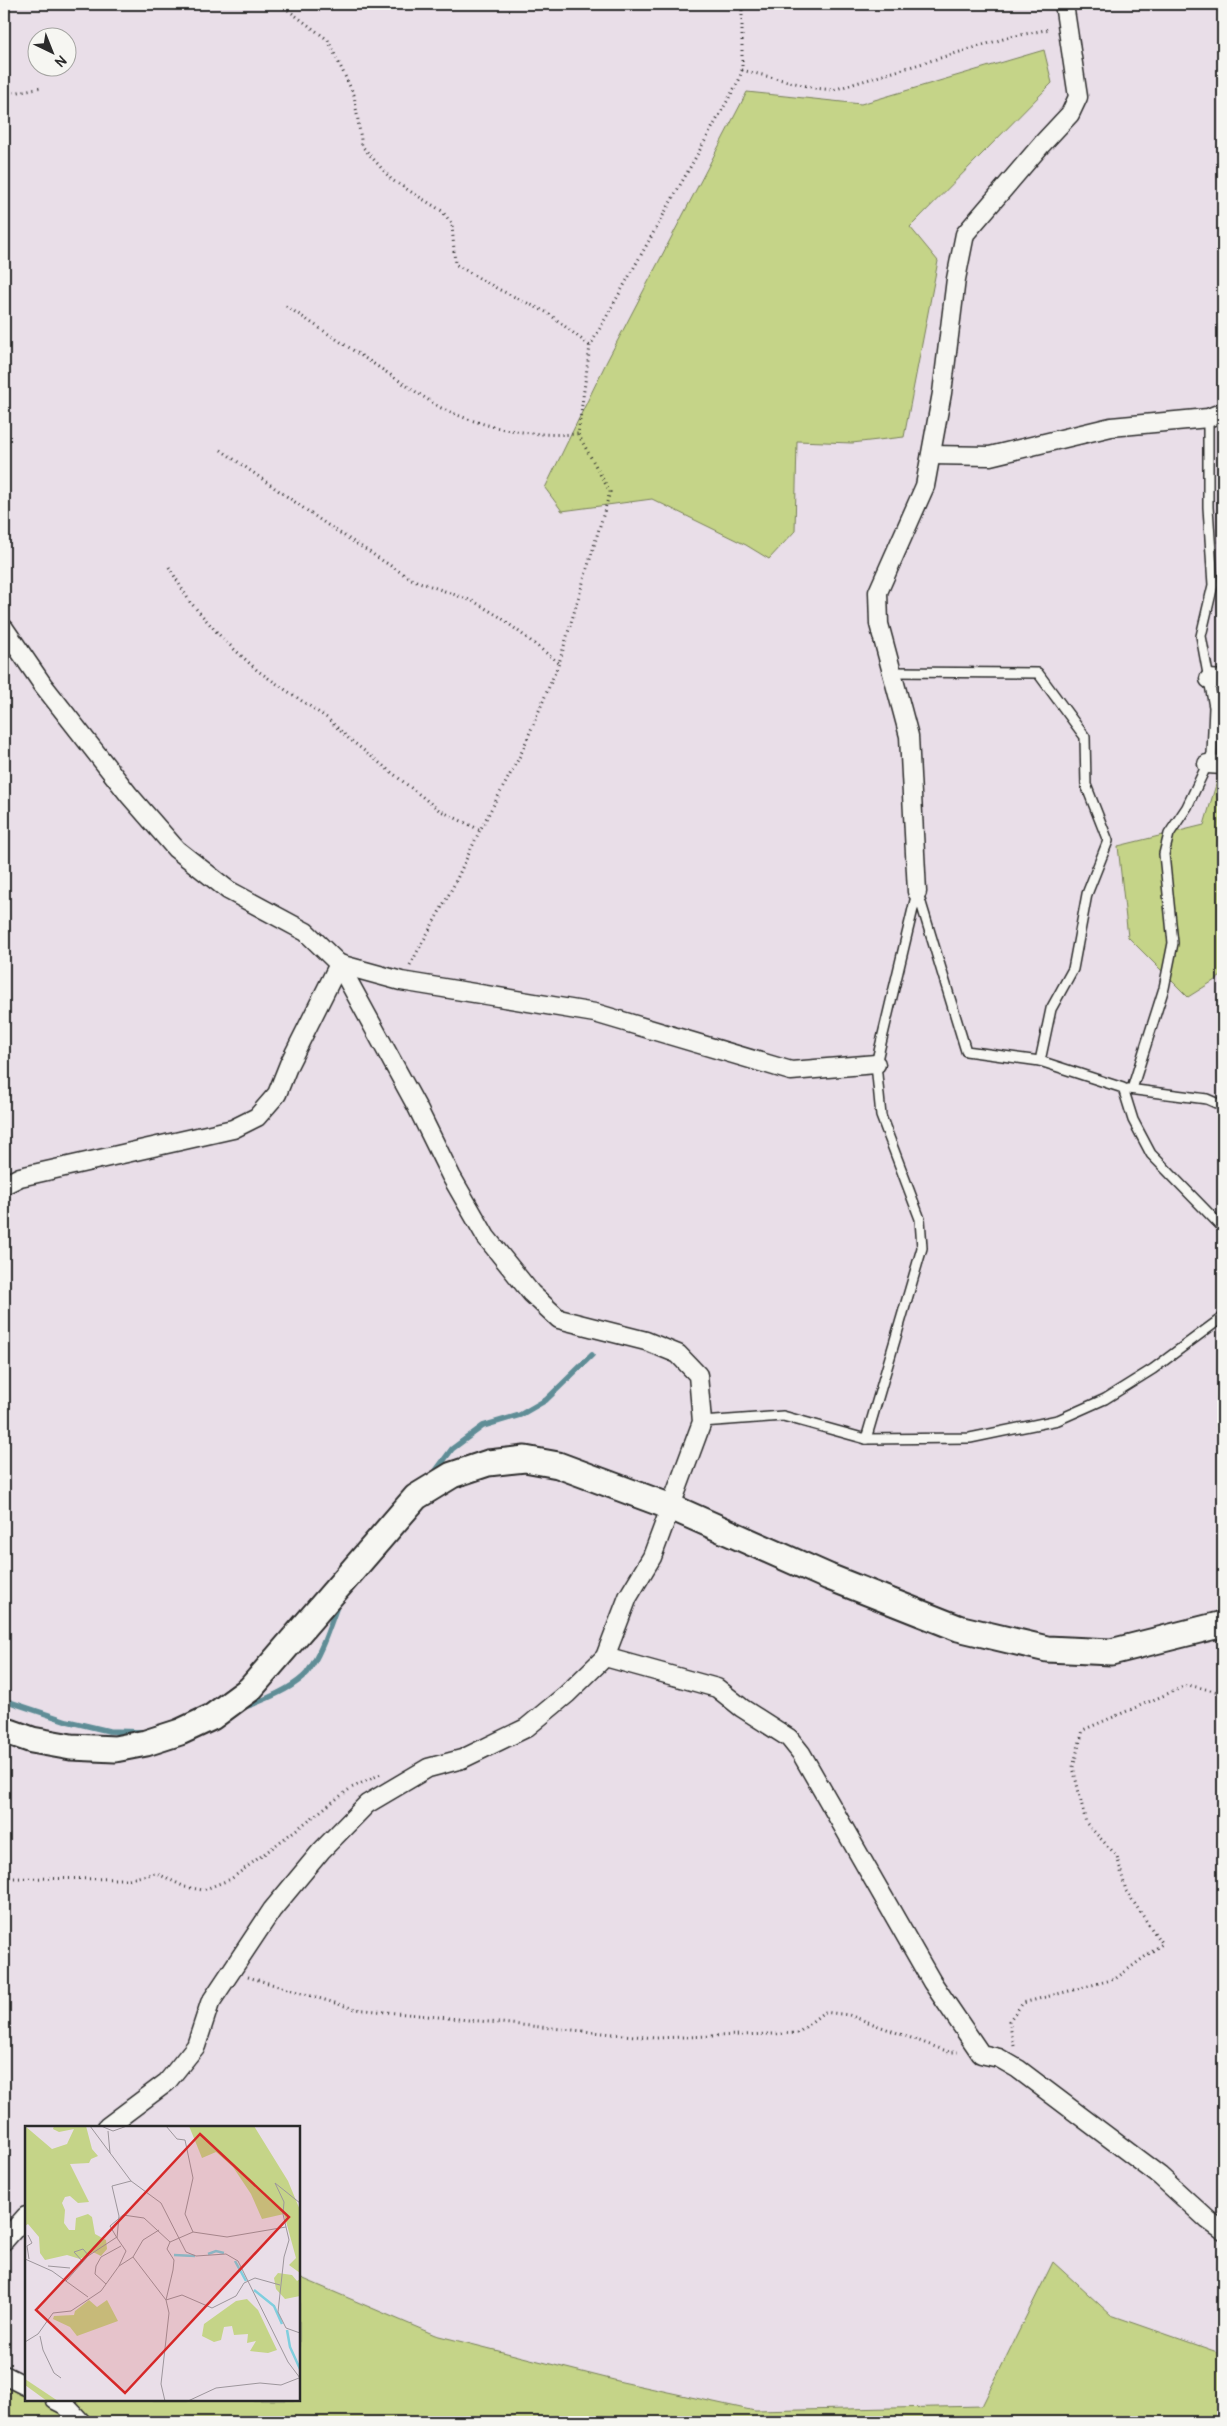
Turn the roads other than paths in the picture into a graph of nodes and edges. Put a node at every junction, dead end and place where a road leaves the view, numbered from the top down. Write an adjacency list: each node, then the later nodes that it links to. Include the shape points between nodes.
1 (1064, 4): 3 (street, via 1078,97 1070,114 965,234)
2 (1216, 415): 3 (street, via 1111,427 990,456); 6 (lane, via 1208,507 1213,585 1201,636)
3 (931, 455): 5 (street, via 925,486 878,592 878,624)
4 (4, 628): 9 (street, via 43,685 176,849 228,890 306,932)
5 (891, 672): 8 (street, via 909,736); 10 (lane, via 1038,673 1085,737 1086,785 1108,841 1087,894 1073,968 1050,1009)
6 (1216, 679): 7 (lane, via 1212,754)
7 (1215, 765): 12 (lane, via 1169,834 1164,854 1173,943 1164,988)
8 (918, 892): 10 (lane, via 966,1051); 11 (lane)
9 (339, 964): 11 (street, via 401,981 596,1013 791,1071); 14 (street, via 277,1094 257,1117 234,1129 20,1178); 17 (street, via 486,1237 531,1293 559,1319 646,1341 678,1354 698,1375)
10 (1040, 1061): 12 (lane)
11 (876, 1064): 18 (lane, via 881,1116 920,1218 922,1248)
12 (1128, 1088): 13 (lane, via 1207,1099); 15 (lane, via 1133,1120 1151,1154)
13 (1223, 1106)
14 (4, 1185)
15 (1223, 1228)
16 (1223, 1317): 18 (lane, via 1145,1374 1105,1398 1058,1420 970,1438)
17 (702, 1422): 18 (lane, via 782,1416); 19 (street)
18 (866, 1439)
19 (672, 1506): 20 (street, via 829,1577 958,1628 1047,1649 1111,1652); 21 (street, via 652,1557 628,1597); 22 (street, via 558,1465 525,1459 488,1463 452,1476 416,1497 250,1689 212,1717 180,1732 115,1749 61,1745 32,1740)
20 (1223, 1624)
21 (606, 1657): 23 (street, via 526,1728 462,1759 428,1768 367,1804 321,1851 272,1910 210,2003 196,2046 166,2082); 25 (street, via 716,1688 789,1738 806,1761 932,1982 981,2054 999,2058 1018,2069 1160,2176)
22 (4, 1730)
23 (108, 2126)
24 (25, 2217): 26 (street)
25 (1223, 2231)
26 (4, 2241)
27 (4, 2375): 28 (street)
28 (25, 2386)
29 (57, 2401): 30 (street)
30 (81, 2422)

